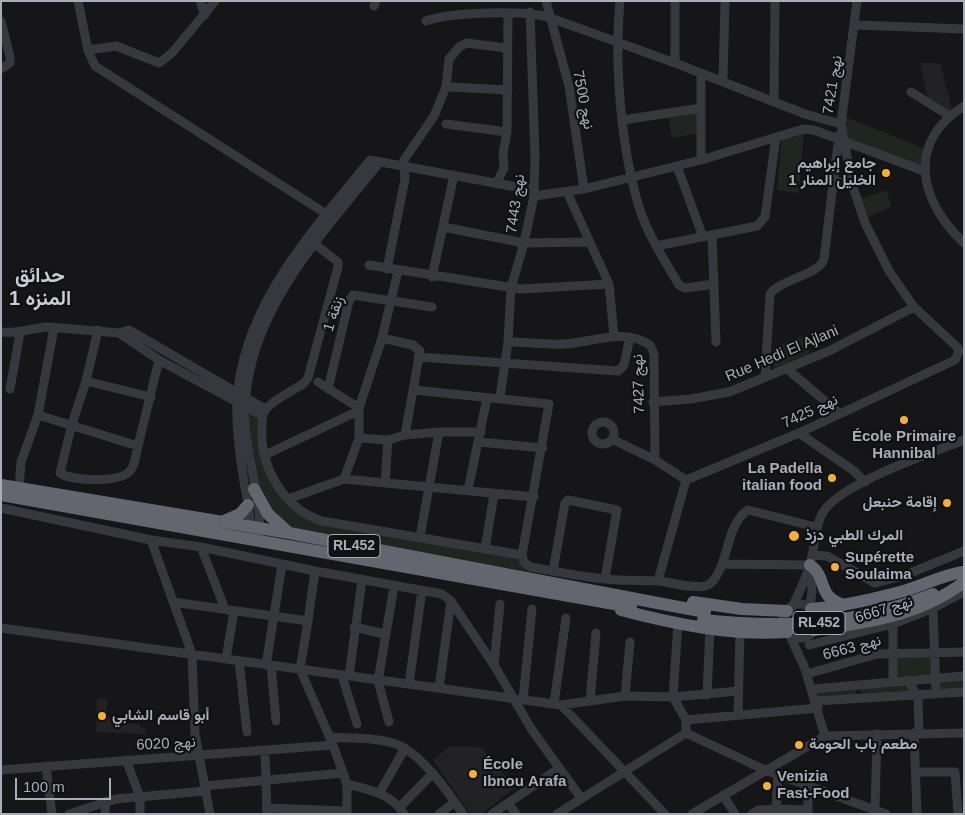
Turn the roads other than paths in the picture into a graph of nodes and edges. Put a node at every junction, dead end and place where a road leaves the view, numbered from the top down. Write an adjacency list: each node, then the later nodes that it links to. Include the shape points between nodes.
1 (78, 1): 20 (street)
2 (200, 1): 12 (street)
3 (215, 1): 12 (street)
4 (546, 1): 13 (street, نهج 7500)
5 (620, 1): 18 (street)
6 (675, 1): 21 (street)
7 (725, 1): 24 (street)
8 (775, 1): 28 (street)
9 (857, 1): 16 (street, نهج 7421)
10 (530, 12): 11 (street); 13 (street); 48 (street, نهج 7443)
11 (508, 13): 15 (street); 19 (street)
12 (205, 16): 20 (street, via 159,63 116,46)
13 (548, 17): 18 (street); 46 (street, نهج 7500, via 569,86)
14 (1, 21): 22 (street, via 10,63)
15 (426, 21)
16 (856, 25): 17 (street); 35 (street, نهج 7421)
17 (964, 29)
18 (616, 41): 21 (street); 32 (street)
19 (506, 48): 26 (street); 38 (street, via 467,44 459,47 449,59 446,87 434,116 405,158)
20 (88, 50): 49 (street, via 100,70)
21 (675, 63): 23 (street)
22 (1, 69)
23 (701, 73): 24 (street); 30 (street)
24 (723, 82): 28 (street)
25 (450, 87): 26 (street)
26 (508, 90): 34 (street)
27 (911, 92): 31 (street)
28 (774, 102): 35 (street, via 812,116)
29 (964, 106): 31 (street)
30 (701, 108): 32 (street); 37 (street)
31 (948, 115): 40 (street, via 929,145)
32 (623, 120): 42 (street)
33 (446, 124): 34 (street)
34 (507, 132): 44 (street, via 504,168)
35 (841, 133): 36 (street, via 809,129); 40 (street); 43 (street); 45 (street, نهج 7421)
36 (776, 137): 37 (street); 51 (street, via 763,222)
37 (701, 160): 39 (street)
38 (405, 165): 41 (street); 49 (street, via 375,161); 58 (street)
39 (676, 166): 42 (street); 51 (street)
40 (924, 170): 55 (street, via 932,203)
41 (454, 175): 44 (street); 50 (street)
42 (632, 177): 46 (street); 56 (street, via 640,211)
43 (833, 181): 45 (street); 81 (street, via 822,264 777,286 768,298)
44 (496, 184): 48 (street)
45 (852, 184): 66 (street, نهج 7421, via 869,231 889,271)
46 (584, 189): 47 (street)
47 (567, 192): 48 (street); 53 (street)
48 (534, 193): 54 (street, نهج 7443)
49 (331, 216): 52 (street)
50 (443, 227): 54 (street); 60 (street)
51 (708, 236): 56 (street); 62 (street)
52 (311, 240): 90 (street, via 268,320); 93 (street, via 338,262 314,360 304,383)
53 (589, 242): 54 (street); 61 (street)
54 (524, 243): 63 (street, نهج 7443)
55 (964, 244)
56 (656, 246): 62 (street, via 681,288)
57 (369, 266): 58 (street)
58 (387, 269): 59 (street)
59 (398, 270): 60 (street); 64 (street)
60 (432, 277): 63 (street)
61 (609, 284): 63 (street); 72 (street)
62 (714, 284): 76 (street)
63 (511, 288): 75 (street, نهج 7443)
64 (390, 300): 65 (street, زنقة 1); 74 (street); 84 (street, زنقة 1, via 355,294 351,297)
65 (432, 307)
66 (914, 307): 80 (street, Rue Hedi El Ajlani, via 829,351); 94 (street, نهج 7425, via 957,347 959,351 955,360)
67 (54, 328): 68 (street); 70 (street); 95 (street)
68 (98, 330): 71 (street); 82 (street)
69 (1, 332): 70 (street)
70 (20, 333): 85 (street)
71 (119, 333): 78 (street); 90 (street, via 129,330)
72 (614, 336): 73 (street, نهج 7427); 75 (street, نهج 7427, via 561,344)
73 (630, 337): 79 (street, via 624,365 618,371); 91 (street, نهج 7427, via 643,340 652,349)
74 (382, 338): 77 (street, via 414,345 420,351); 92 (street)
75 (508, 342): 79 (street, نهج 7443)
76 (716, 342)
77 (418, 357): 79 (street); 86 (street)
78 (159, 360): 87 (street); 90 (street)
79 (505, 363): 89 (street, نهج 7443)
80 (786, 368): 81 (street, Rue Hedi El Ajlani); 94 (street)
81 (765, 376): 91 (street, Rue Hedi El Ajlani, via 729,392)
82 (86, 381): 87 (street); 96 (street)
83 (318, 382): 84 (street)
84 (328, 388): 92 (street)
85 (10, 389)
86 (414, 390): 88 (street); 100 (street)
87 (151, 397): 106 (street)
88 (487, 398): 89 (street); 98 (street)
89 (500, 398): 107 (street, via 549,404)
90 (241, 401): 93 (street); 117 (street); 123 (street, via 241,460)
91 (653, 402): 109 (street, نهج 7427)
92 (359, 410): 101 (street); 108 (street)
93 (264, 412): 108 (street, via 261,437)
94 (839, 413): 99 (street, نهج 7425)
95 (38, 415): 96 (street); 116 (street, via 23,453)
96 (72, 424): 106 (street); 106 (street, via 62,475 110,481 132,469)
97 (439, 432): 98 (street); 100 (street); 115 (street)
98 (481, 432): 105 (street)
99 (799, 433): 111 (street, نهج 7425); 112 (street, via 854,471)
100 (405, 435): 103 (street)
101 (359, 438): 103 (street); 110 (street)
102 (612, 439): 109 (street)
103 (388, 440): 113 (street)
104 (964, 440): 112 (street)
105 (479, 442): 107 (street); 118 (street)
106 (138, 446)
107 (542, 448): 121 (street)
108 (265, 455): 122 (street, via 274,480)
109 (655, 460): 111 (street)
110 (344, 479): 113 (street); 122 (street)
111 (686, 480): 143 (street)
112 (864, 482): 126 (street, via 828,503)
113 (385, 484): 115 (street)
114 (1, 485): 116 (highway, RL452)
115 (428, 488): 118 (street); 129 (street)
116 (19, 489): 125 (highway, RL452)
117 (254, 489): 127 (highway, via 268,514); 128 (street)
118 (468, 490): 119 (street)
119 (494, 494): 121 (street); 132 (street)
120 (1, 495): 128 (highway, RL452)
121 (534, 498): 134 (street)
122 (288, 499): 129 (street, via 306,514 322,521)
123 (248, 505): 125 (highway, via 235,518); 128 (street)
124 (1, 508): 130 (street)
125 (217, 520): 128 (highway, RL452)
126 (816, 526): 135 (street); 136 (street, via 748,510 737,522)
127 (289, 533): 128 (highway, RL452); 147 (highway, RL452)
128 (254, 534): 147 (highway, RL452)
129 (420, 536): 132 (street)
130 (151, 540): 131 (street); 149 (street)
131 (201, 547): 137 (street); 156 (street)
132 (484, 549): 134 (street)
133 (964, 551): 135 (street, via 903,576 875,583 827,556)
134 (522, 555): 139 (street, via 526,565)
135 (811, 560): 136 (street); 151 (highway, via 826,595); 152 (street); 153 (street)
136 (723, 564): 143 (street, via 712,582 702,588)
137 (282, 565): 138 (street); 157 (street)
138 (315, 571): 141 (street); 160 (street)
139 (553, 571): 142 (street); 142 (street, via 565,503 568,500 613,507 617,510)
140 (964, 577): 151 (highway, via 949,574 908,590); 159 (highway, RL452, via 928,592 871,606 807,616); 166 (highway, via 940,598 883,619)
141 (362, 580): 144 (street); 163 (street)
142 (605, 580): 143 (street)
143 (658, 581)
144 (394, 586): 145 (street); 169 (street)
145 (422, 590): 148 (street, via 442,594); 188 (street)
146 (964, 592): 154 (street, نهج 6667)
147 (606, 598): 152 (highway, via 627,592 742,610); 159 (highway, RL452); 161 (highway, via 641,615)
148 (450, 601): 179 (street); 190 (street)
149 (173, 602): 156 (street); 175 (street)
150 (500, 604): 179 (street)
151 (848, 606): 153 (highway)
152 (790, 608): 153 (street, via 804,605); 168 (street, via 783,623)
153 (811, 608): 166 (street, via 817,619)
154 (933, 608): 162 (street, نهج 6667); 173 (street)
155 (532, 609): 201 (street)
156 (230, 610): 157 (street); 176 (street)
157 (275, 617): 160 (street); 178 (street)
158 (566, 618): 203 (street)
159 (706, 620): 161 (highway); 165 (highway); 194 (street)
160 (308, 621): 180 (street)
161 (678, 623): 198 (street)
162 (893, 624): 171 (street, نهج 6667); 172 (street)
163 (354, 627): 169 (street); 182 (street)
164 (1, 628): 175 (street)
165 (740, 632): 168 (highway); 192 (street)
166 (813, 632): 168 (street, via 801,638); 171 (street)
167 (596, 633): 202 (street)
168 (788, 633): 181 (street)
169 (385, 634): 186 (street)
170 (630, 642): 196 (street)
171 (809, 645): 181 (street)
172 (893, 652): 173 (street, نهج 6663); 181 (street, نهج 6663); 187 (street)
173 (933, 652): 174 (street, نهج 6663); 184 (street)
174 (964, 652)
175 (192, 654): 176 (street); 219 (street)
176 (226, 659): 177 (street)
177 (239, 661): 178 (street); 210 (street)
178 (269, 665): 180 (street); 207 (street)
179 (494, 665): 199 (street)
180 (300, 670): 182 (street); 216 (street)
181 (806, 670): 191 (street)
182 (345, 676): 186 (street); 209 (street)
183 (964, 676): 184 (street)
184 (935, 678): 185 (street); 195 (street)
185 (907, 680): 187 (street); 197 (street)
186 (378, 681): 188 (street); 208 (street)
187 (893, 681): 189 (street)
188 (408, 684): 190 (street)
189 (858, 684): 191 (street); 200 (street)
190 (439, 688): 199 (street)
191 (812, 689): 204 (street)
192 (738, 691): 194 (street); 205 (street)
193 (964, 692): 195 (street)
194 (707, 694): 198 (street)
195 (936, 694): 197 (street)
196 (625, 696): 198 (street); 202 (street)
197 (918, 696): 200 (street); 212 (street)
198 (673, 697): 206 (street)
199 (513, 699): 201 (street); 222 (street)
200 (859, 699): 204 (street)
201 (523, 700): 203 (street)
202 (590, 701): 203 (street)
203 (557, 704): 225 (street)
204 (817, 705): 205 (street); 215 (street)
205 (738, 715): 206 (street)
206 (686, 720): 213 (street)
207 (276, 721)
208 (389, 722)
209 (357, 724)
210 (248, 732)
211 (964, 732): 212 (street)
212 (916, 733): 214 (street); 226 (street)
213 (686, 734): 224 (street); 225 (street)
214 (877, 734): 215 (street); 243 (street)
215 (825, 736): 224 (street)
216 (332, 741): 217 (street, نهج 6020, via 386,742); 218 (street, نهج 6020); 227 (street)
217 (404, 748): 228 (street); 234 (street)
218 (265, 750): 219 (street, نهج 6020); 230 (street)
219 (199, 756): 220 (street, نهج 6020); 233 (street)
220 (126, 760): 221 (street, نهج 6020); 236 (street)
221 (46, 766): 223 (street, نهج 6020); 247 (street)
222 (558, 769): 237 (street); 240 (street)
223 (1, 770)
224 (765, 770): 229 (street); 235 (street)
225 (624, 772): 237 (street); 257 (street)
226 (916, 772): 262 (street); 263 (street, via 955,772)
227 (342, 773): 230 (street); 231 (street)
228 (433, 773): 239 (street); 242 (street)
229 (778, 774): 232 (street); 241 (street)
230 (266, 780): 233 (street); 244 (street)
231 (347, 784): 234 (street); 245 (street)
232 (808, 785): 243 (street); 246 (street)
233 (205, 789): 236 (street); 251 (street)
234 (380, 792): 242 (street)
235 (723, 795): 258 (street); 259 (street)
236 (140, 797): 238 (street); 250 (street)
237 (580, 798): 256 (street)
238 (106, 801): 248 (street); 249 (street)
239 (455, 802): 252 (street); 253 (street)
240 (508, 803): 254 (street); 255 (street)
241 (776, 809): 246 (street); 260 (street, via 758,810)
242 (402, 810)
243 (875, 810): 261 (street)
244 (267, 811): 245 (street)
245 (347, 812)
246 (808, 812)
247 (52, 814)
248 (70, 814)
249 (105, 814)
250 (140, 814)
251 (210, 814)
252 (439, 814)
253 (463, 814)
254 (492, 814)
255 (516, 814)
256 (557, 814)
257 (666, 814)
258 (692, 814)
259 (735, 814)
260 (752, 814)
261 (886, 814)
262 (917, 814)
263 (958, 814)

